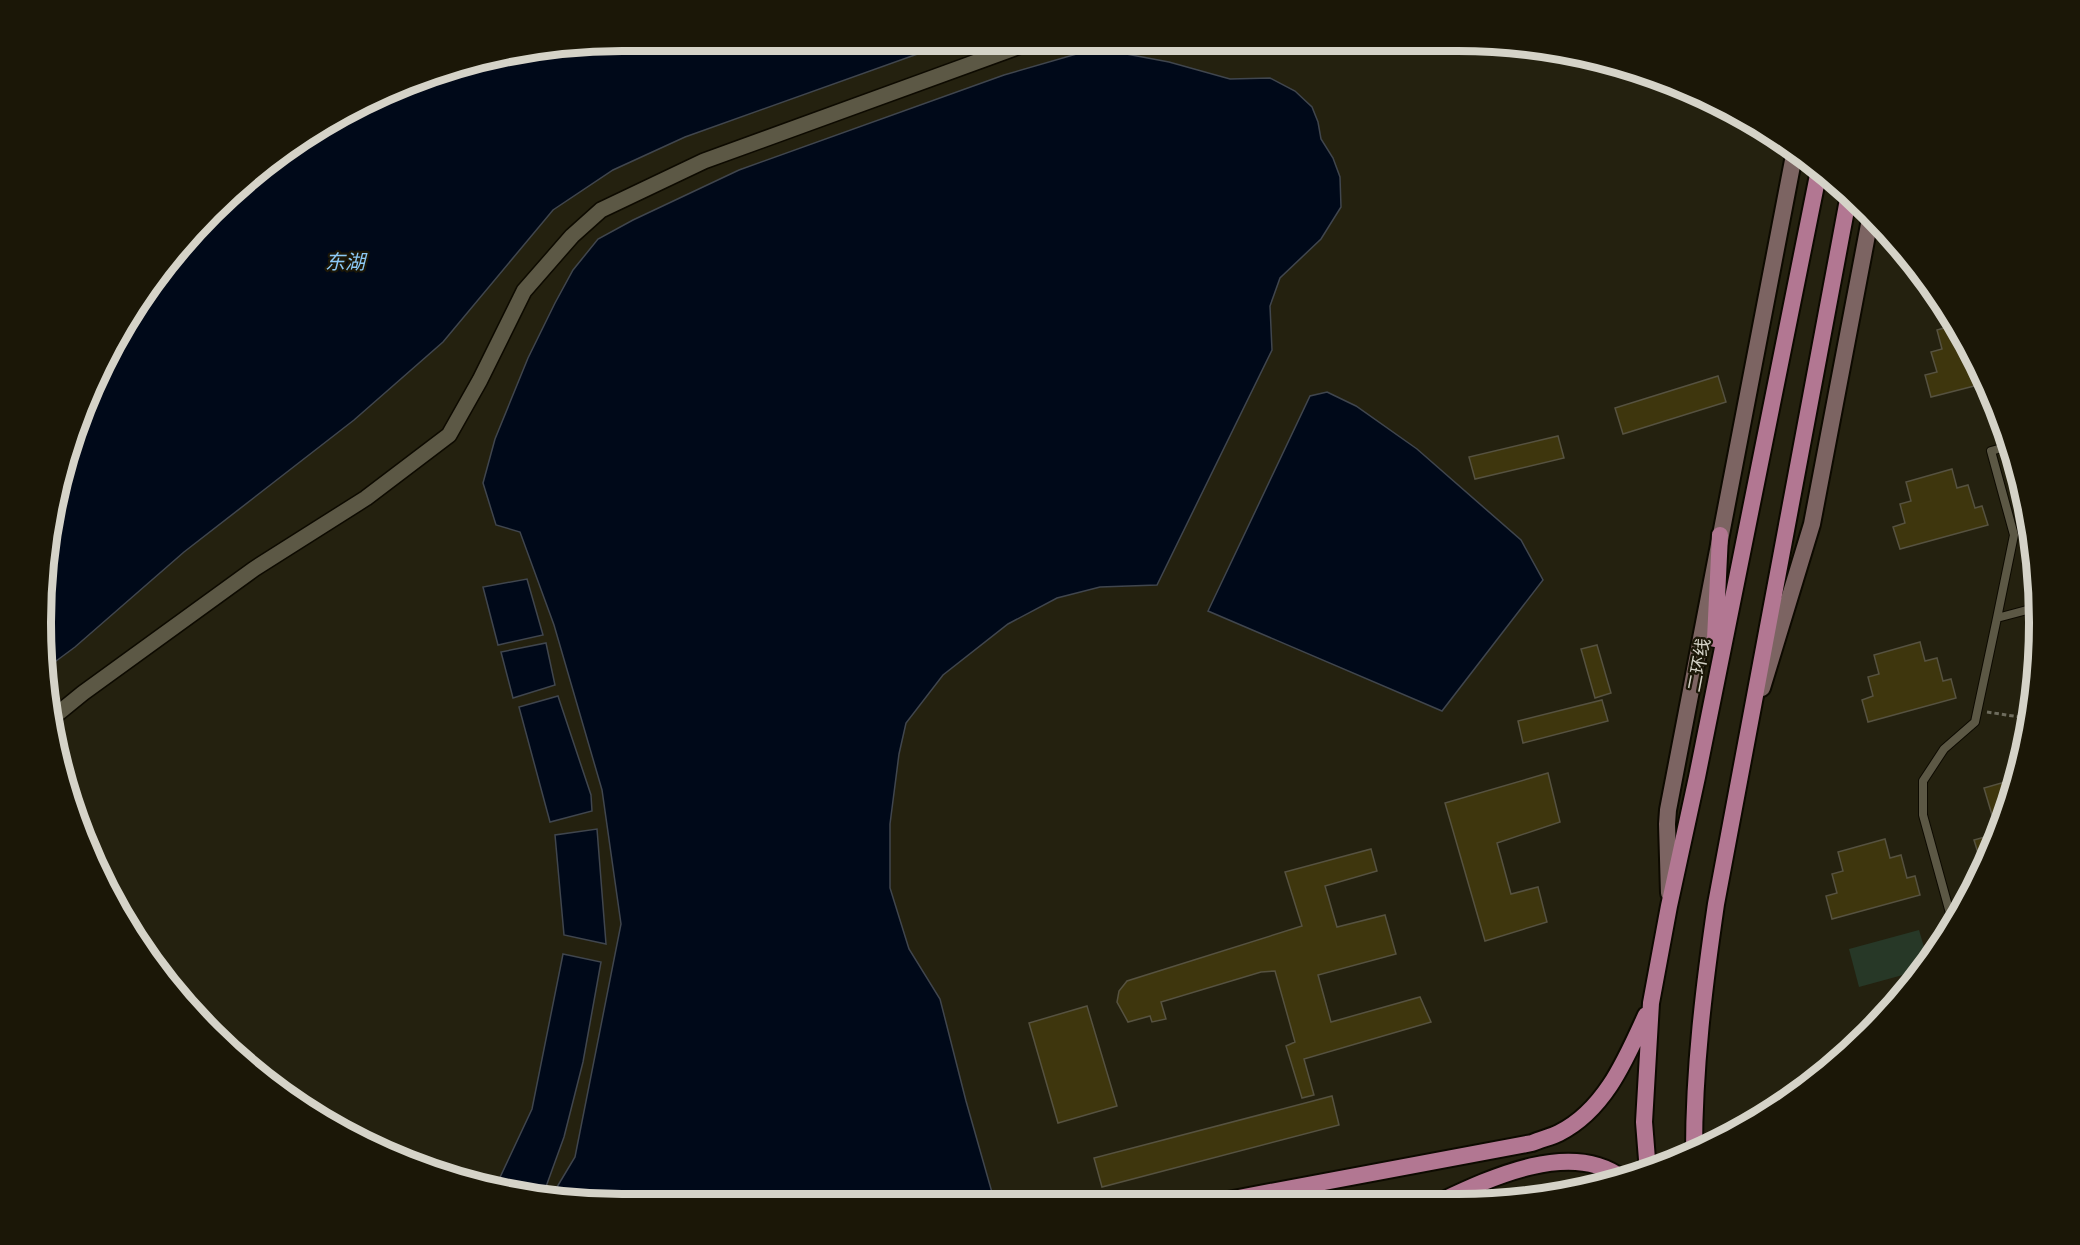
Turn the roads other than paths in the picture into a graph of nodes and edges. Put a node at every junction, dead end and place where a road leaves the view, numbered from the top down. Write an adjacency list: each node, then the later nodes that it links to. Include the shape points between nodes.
1 (1006, 51): 11 (street, via 704,161 601,210 572,236 524,291 449,435 366,498 254,569)
2 (1793, 160): 7 (main road)
3 (1817, 179): 10 (highway, 二环线)
4 (1847, 205): 12 (highway)
5 (1869, 226): 12 (main road, via 1812,524)
6 (2002, 448): 9 (lane, via 1991,451 2014,535)
7 (1720, 536): 10 (highway); 13 (main road, via 1666,824)
8 (2029, 610): 9 (lane)
9 (1997, 618): 14 (lane, via 1975,722 1944,749 1923,781 1923,815)
10 (1713, 690): 13 (highway, 二环线)
11 (59, 713)
12 (1746, 740): 16 (highway, via 1705,978)
13 (1669, 906): 15 (highway, 二环线)
14 (1950, 912)
15 (1651, 1003): 19 (highway, 二环线, via 1644,1122); 21 (highway, via 1608,1088 1579,1120 1559,1133 1533,1143)
16 (1694, 1122): 17 (highway); 18 (highway)
17 (1698, 1140)
18 (1694, 1142)
19 (1647, 1162)
20 (1614, 1172): 22 (highway, via 1593,1164 1553,1163 1491,1179)
21 (1260, 1194)
22 (1457, 1194)

